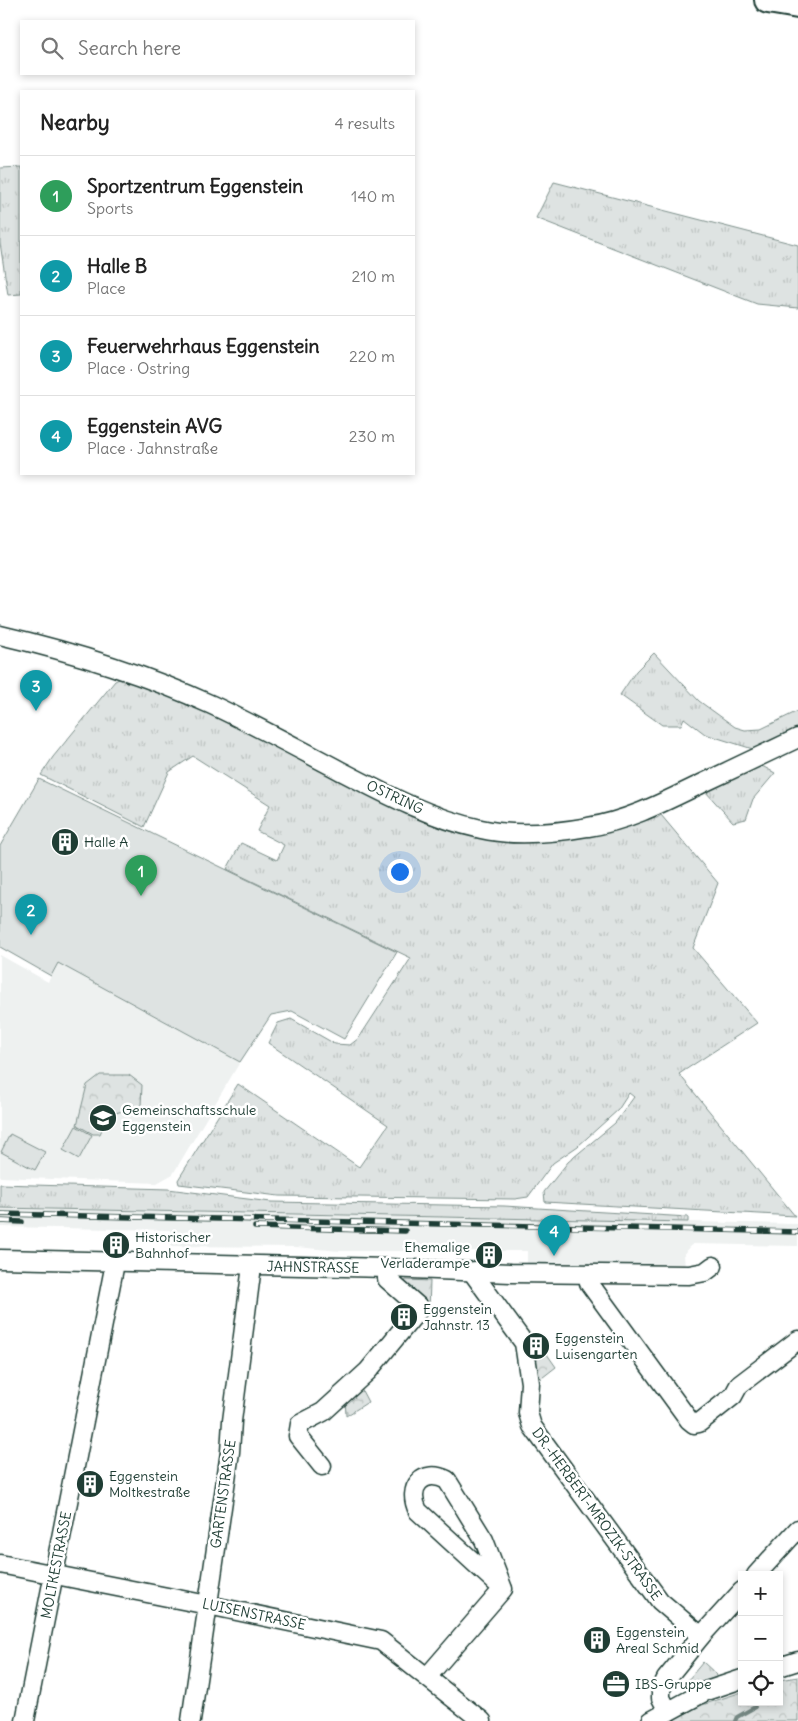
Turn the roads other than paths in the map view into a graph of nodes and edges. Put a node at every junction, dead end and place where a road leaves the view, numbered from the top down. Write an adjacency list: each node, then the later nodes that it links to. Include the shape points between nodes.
1 (768, 0): 2 (highway)
2 (798, 5)
3 (0, 635): 4 (street, OSTRING, via 66,651 163,685 260,728 390,797 437,817 483,830 520,833 591,827 655,806)
4 (798, 738)
5 (0, 1260): 6 (street, JAHNSTRASSE)
6 (115, 1263): 7 (street, JAHNSTRASSE); 17 (street, MOLTKESTRASSE)
7 (252, 1266): 9 (street, JAHNSTRASSE); 20 (street, GARTENSTRASSE)
8 (714, 1266): 11 (street, JAHNSTRASSE, via 705,1272 688,1275)
9 (387, 1268): 10 (street, JAHNSTRASSE); 13 (street, via 387,1279 420,1308 368,1371 323,1412 300,1424 298,1436)
10 (475, 1271): 11 (street, JAHNSTRASSE); 21 (street, DR.-HERBERT-MROZIK-STRASSE, via 475,1276 524,1343 530,1383 528,1413 532,1426 660,1601)
11 (589, 1274): 12 (street, via 589,1283 694,1424 733,1396 739,1385)
12 (798, 1340)
13 (322, 1466)
14 (798, 1529): 16 (street)
15 (0, 1564): 17 (street, LUISENSTRASSE)
16 (760, 1571)
17 (54, 1575): 20 (street, LUISENSTRASSE); 28 (street, MOLTKESTRASSE)
18 (504, 1589): 18 (street, via 484,1540 447,1480 429,1476 419,1481 413,1502 418,1511); 24 (street)
19 (738, 1595): 21 (street)
20 (208, 1604): 24 (street, LUISENSTRASSE, via 381,1641); 27 (street, GARTENSTRASSE)
21 (701, 1636): 26 (street, via 661,1689 661,1698)
22 (798, 1661): 23 (street)
23 (783, 1666)
24 (427, 1677): 29 (street, LUISENSTRASSE)
25 (738, 1680): 26 (street, via 706,1691)
26 (668, 1710): 30 (street)
27 (195, 1720)
28 (26, 1721)
29 (482, 1721)
30 (651, 1721)

